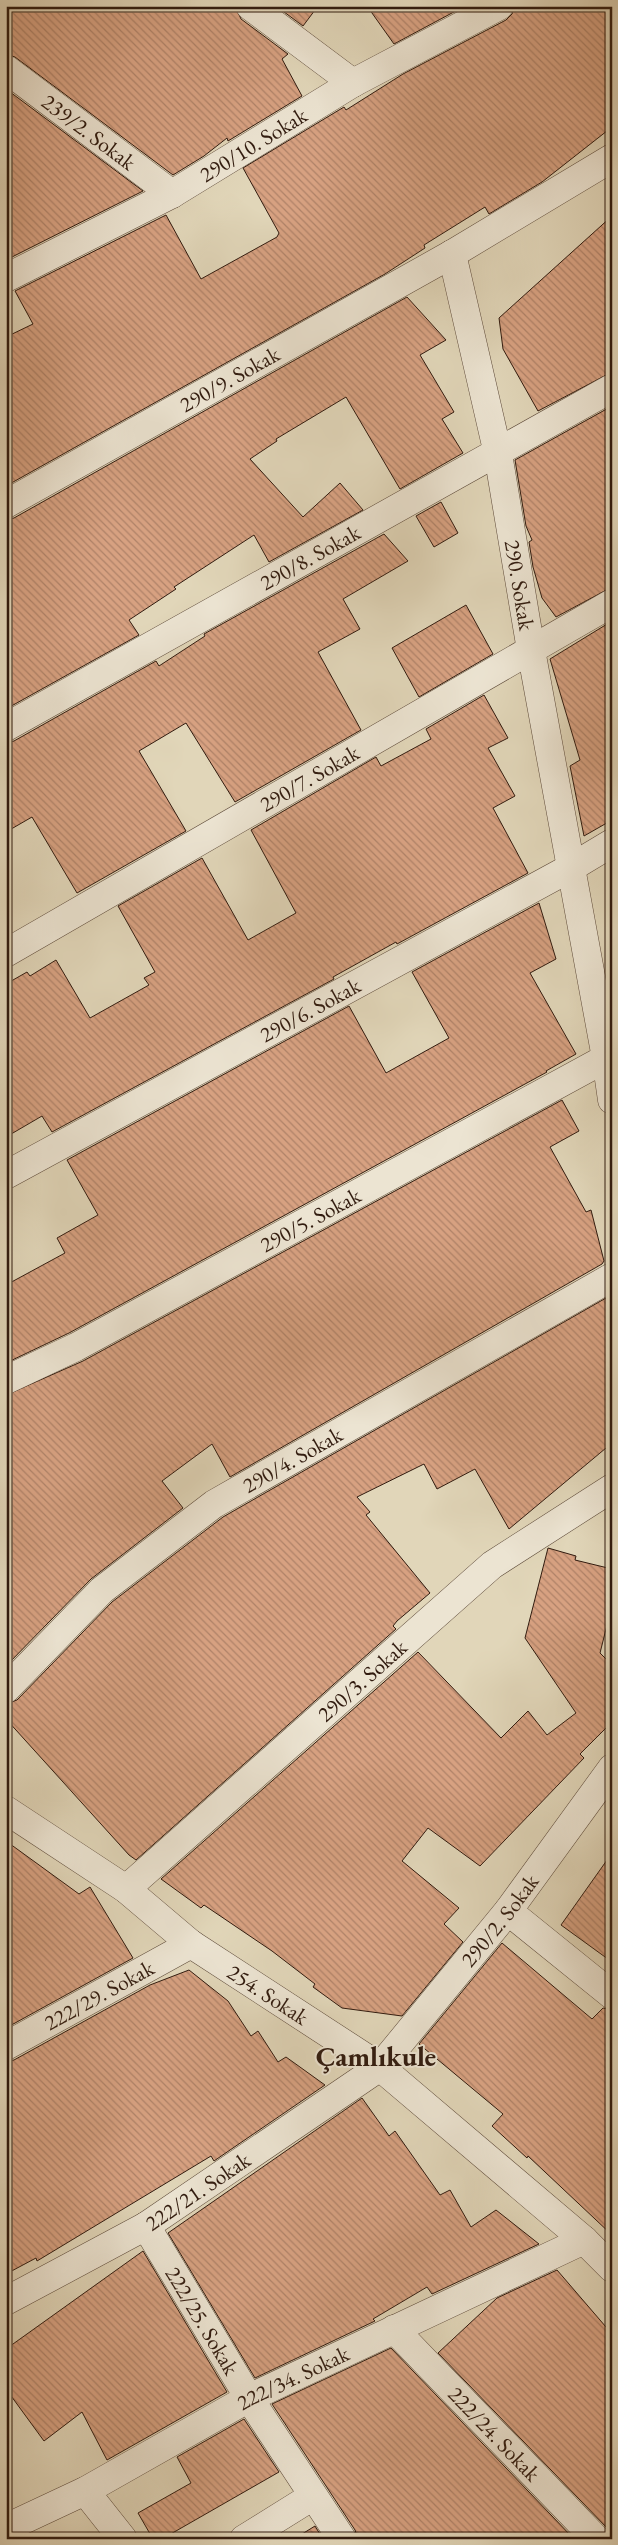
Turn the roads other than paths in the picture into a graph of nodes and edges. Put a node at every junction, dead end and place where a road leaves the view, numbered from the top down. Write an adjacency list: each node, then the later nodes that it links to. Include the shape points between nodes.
1 (250, 6): 4 (street)
2 (499, 6): 4 (street, 290/10. Sokak)
3 (6, 69): 6 (street, 239/2. Sokak)
4 (352, 83): 6 (street, 290/10. Sokak)
5 (612, 158): 7 (street)
6 (172, 194): 8 (street, 290/10. Sokak)
7 (452, 254): 10 (street, 290. Sokak); 11 (street, 290/9. Sokak)
8 (6, 278)
9 (612, 388): 10 (street, 290/8. Sokak)
10 (498, 454): 13 (street, 290. Sokak); 14 (street, 290/8. Sokak)
11 (6, 504)
12 (612, 603): 13 (street, 290/7. Sokak)
13 (531, 650): 16 (street, 290. Sokak); 17 (street, 290/7. Sokak)
14 (6, 727)
15 (612, 843): 16 (street, 290/6. Sokak)
16 (572, 867): 18 (street, 290. Sokak); 20 (street, 290/6. Sokak)
17 (6, 953)
18 (609, 1056): 19 (street, 290. Sokak); 22 (street, 290/5. Sokak, via 76,1347)
19 (612, 1100)
20 (6, 1174)
21 (612, 1277): 24 (street, 290/4. Sokak, via 214,1504 102,1590)
22 (6, 1380)
23 (612, 1488): 27 (street, 290/3. Sokak, via 492,1565)
24 (6, 1689)
25 (612, 1768): 28 (street, 290/2. Sokak)
26 (6, 1810): 27 (street, 254. Sokak)
27 (126, 1889): 29 (street, 254. Sokak)
28 (508, 1911): 30 (street); 32 (street, 290/2. Sokak)
29 (192, 1944): 31 (street, 222/29. Sokak); 32 (street, 254. Sokak)
30 (612, 1995)
31 (6, 2046)
32 (380, 2067): 33 (street, 222/21. Sokak); 34 (street, 254. Sokak)
33 (146, 2226): 36 (street, 222/21. Sokak); 38 (street, 222/25. Sokak)
34 (584, 2240): 35 (street, 254. Sokak); 37 (street, 222/34. Sokak)
35 (612, 2268)
36 (6, 2302)
37 (394, 2329): 38 (street, 222/34. Sokak); 45 (street, 222/24. Sokak)
38 (249, 2398): 39 (street, 222/34. Sokak); 40 (street, 222/25. Sokak)
39 (85, 2491): 41 (street, 222/34. Sokak); 42 (street)
40 (313, 2496): 43 (street); 44 (street, 222/25. Sokak)
41 (6, 2528)
42 (123, 2539)
43 (244, 2539)
44 (342, 2539)
45 (596, 2539)

